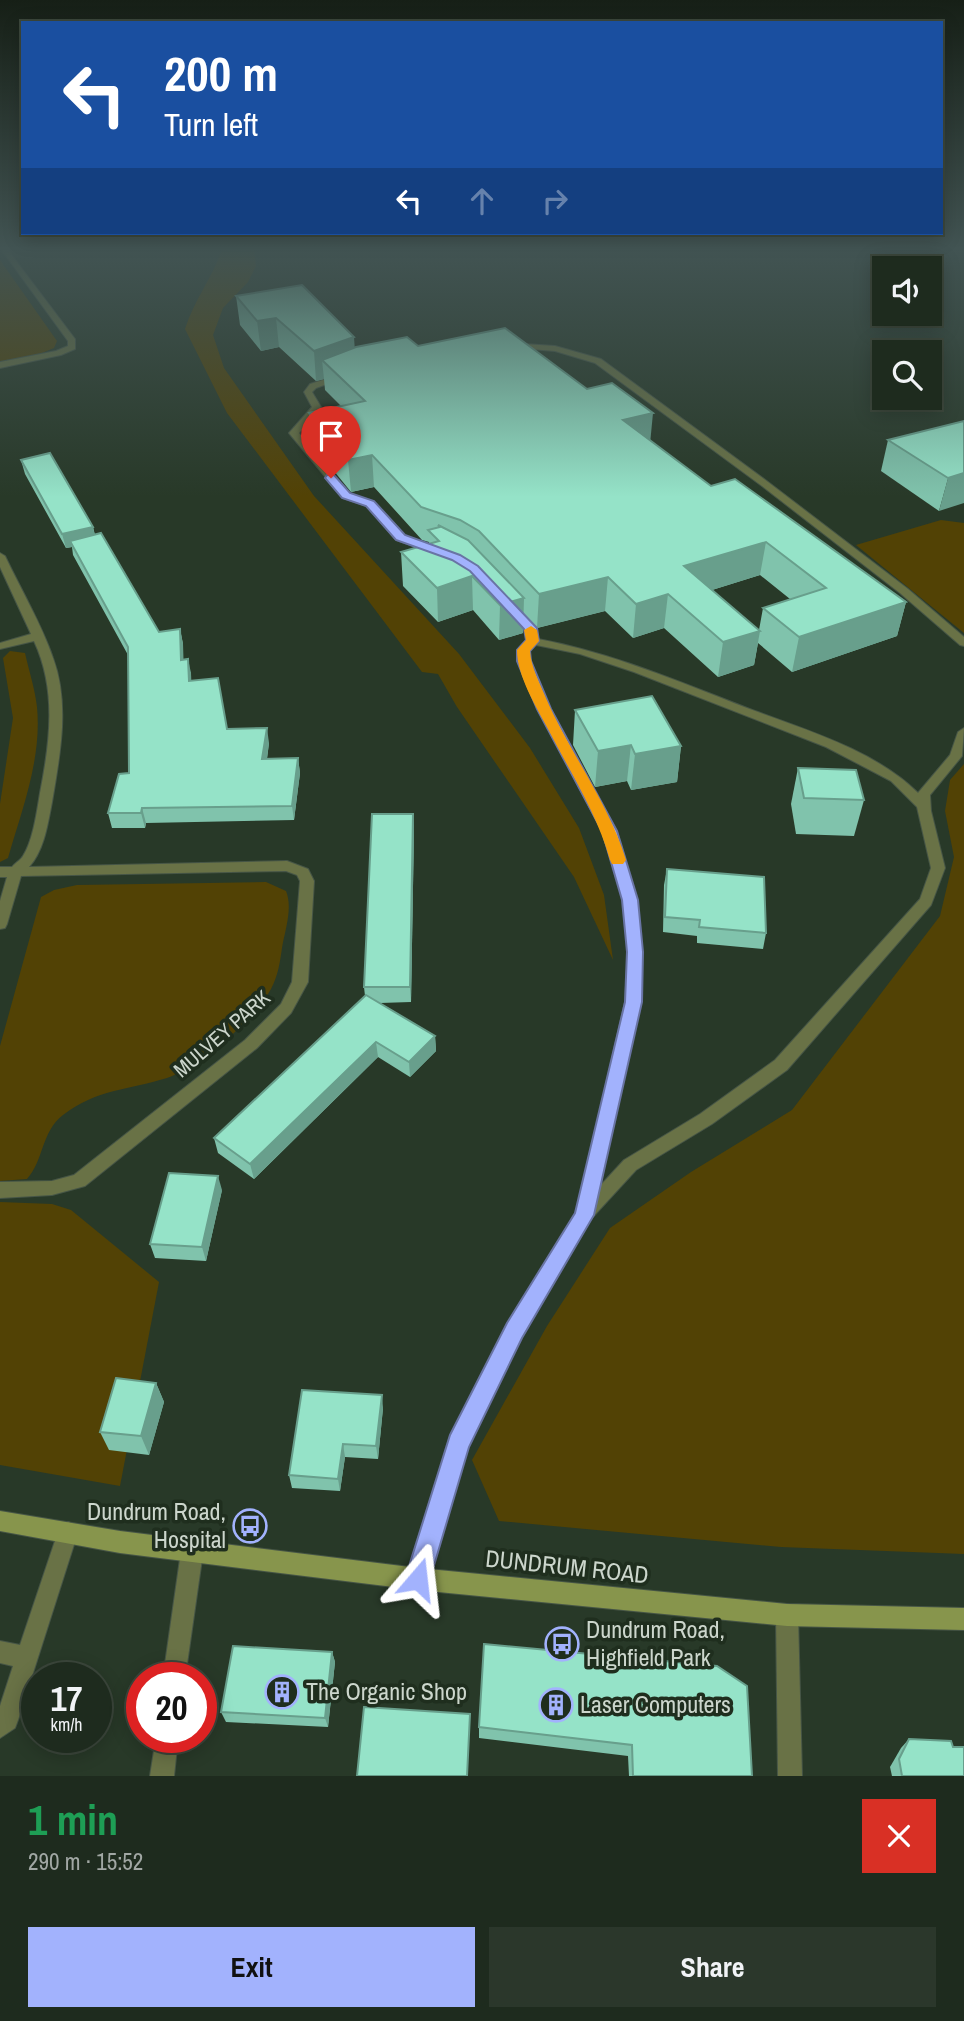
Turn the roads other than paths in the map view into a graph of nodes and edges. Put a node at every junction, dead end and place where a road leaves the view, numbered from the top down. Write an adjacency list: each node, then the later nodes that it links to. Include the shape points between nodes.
1 (65, 332): 3 (street, via 72,347)
2 (498, 346): 10 (street, via 554,349 598,361 904,591)
3 (0, 365)
4 (349, 376): 5 (street, via 313,386 308,392 317,407 294,433 346,496 370,503 400,538)
5 (445, 554)
6 (0, 555): 8 (street)
7 (502, 599): 9 (street, via 530,628)
8 (38, 636): 11 (street); 14 (street, via 54,690 56,744 42,819 30,857)
9 (533, 641): 13 (street, via 583,651 638,670 831,744 896,778); 18 (street, via 524,650 524,661 544,709 609,831 630,900 635,952 633,1002)
10 (964, 643)
11 (0, 646)
12 (964, 732): 13 (street, via 956,756 923,794)
13 (924, 806): 18 (street, via 938,868 926,901 897,938 781,1065 630,1166)
14 (16, 871): 15 (street, MULVEY PARK); 16 (street); 17 (street, MULVEY PARK, via 287,866 303,873 307,881 300,982 286,1009 251,1044 79,1181 52,1188)
15 (0, 872)
16 (0, 924)
17 (0, 1190)
18 (584, 1215): 22 (street, via 515,1330 458,1443)
19 (0, 1521): 20 (main road, DUNDRUM ROAD)
20 (68, 1532): 21 (main road, DUNDRUM ROAD); 26 (street)
21 (192, 1552): 22 (main road, DUNDRUM ROAD); 27 (street)
22 (418, 1579): 23 (main road, DUNDRUM ROAD)
23 (787, 1615): 24 (main road, DUNDRUM ROAD); 31 (street)
24 (964, 1619)
25 (0, 1652): 26 (street)
26 (27, 1657): 28 (street, via 7,1720)
27 (176, 1662)
28 (0, 1726)
29 (165, 1753): 30 (street)
30 (162, 1776)
31 (790, 1776)

